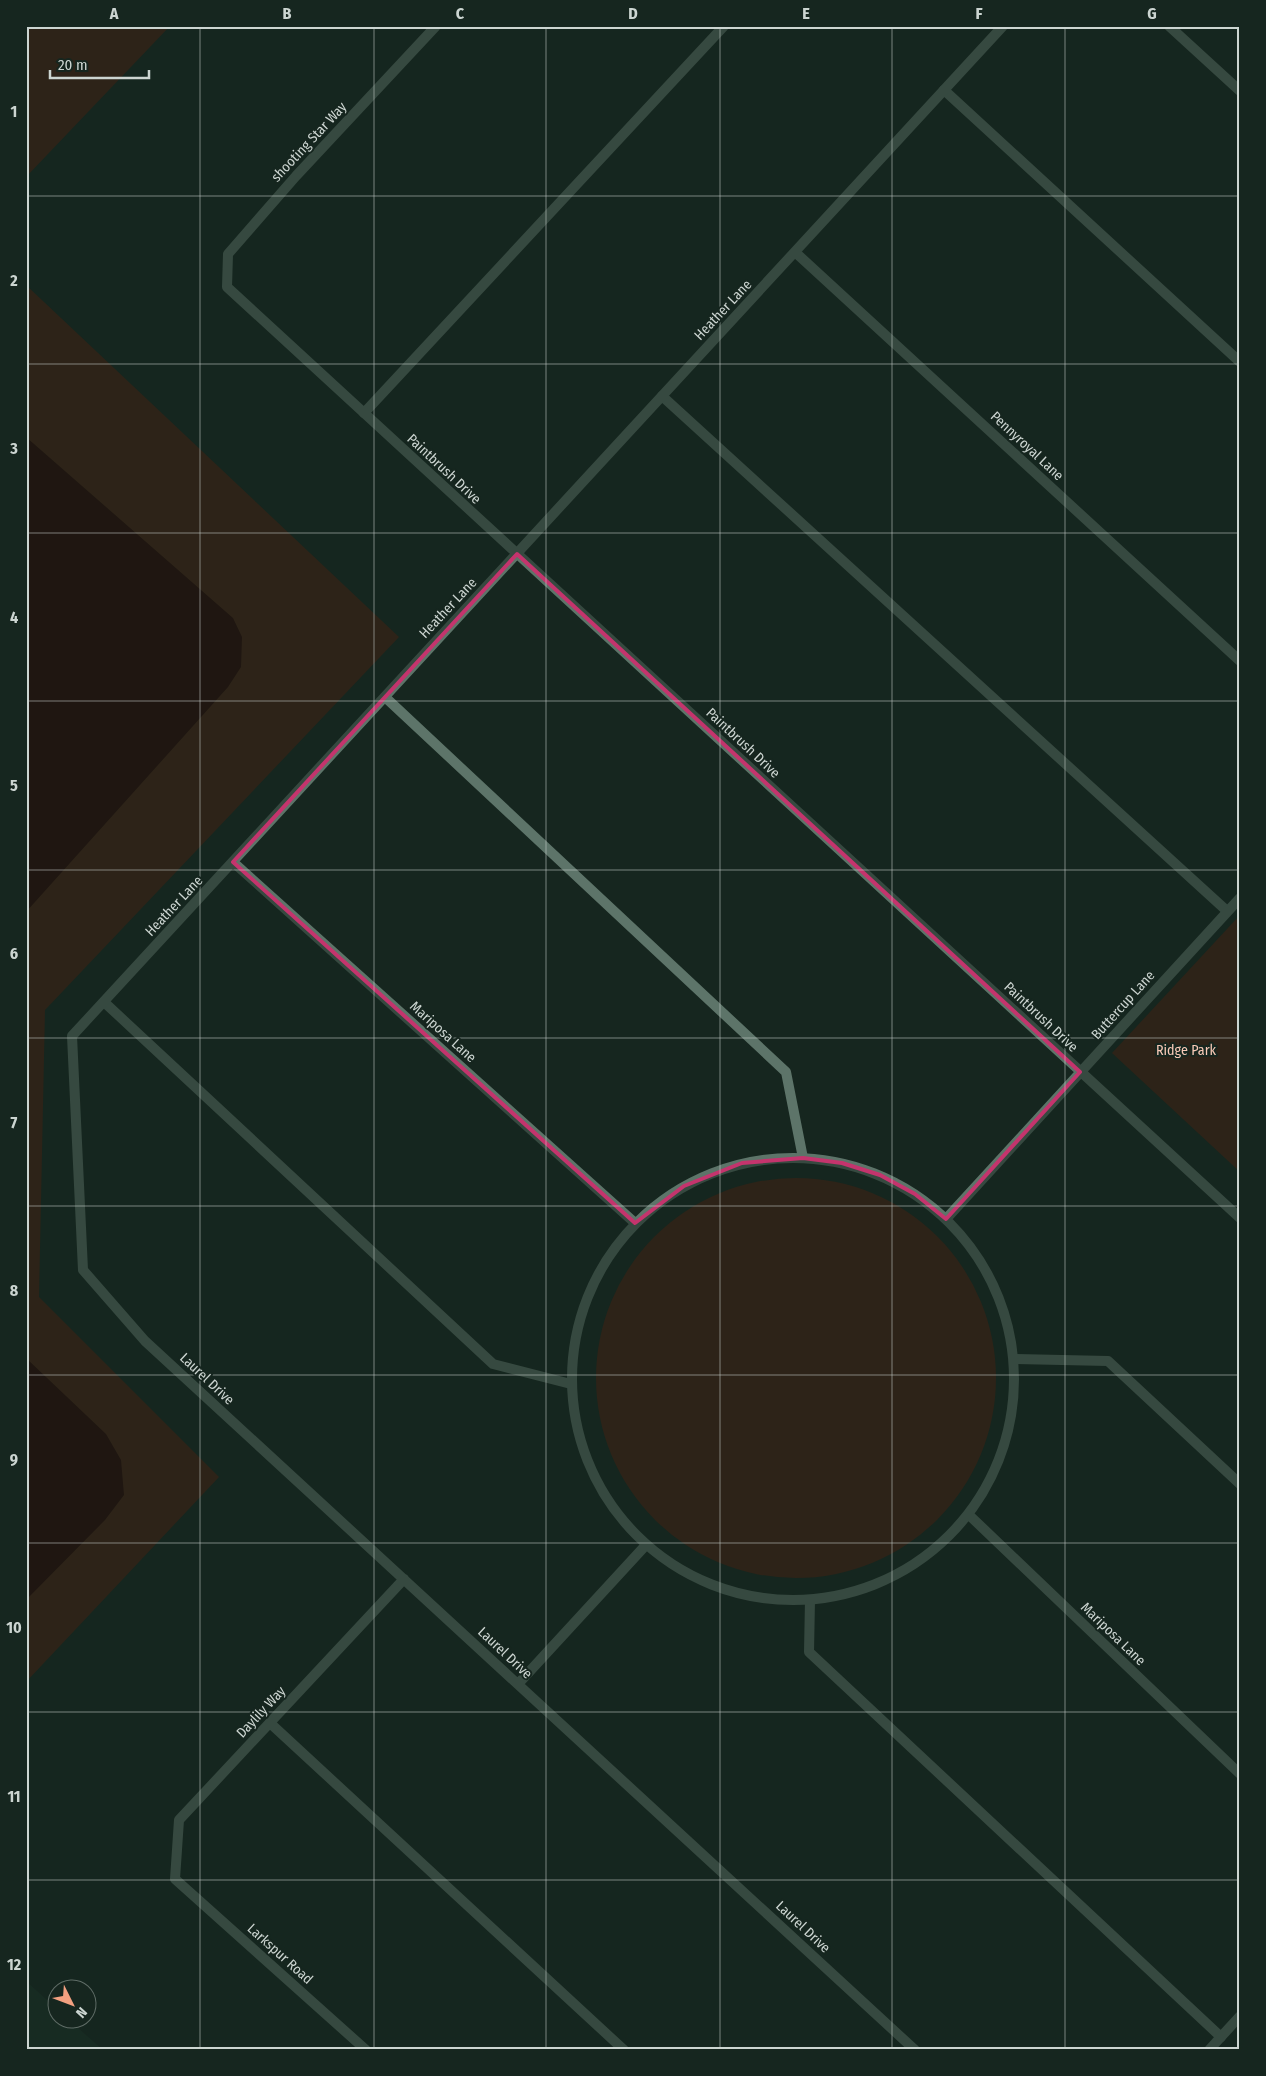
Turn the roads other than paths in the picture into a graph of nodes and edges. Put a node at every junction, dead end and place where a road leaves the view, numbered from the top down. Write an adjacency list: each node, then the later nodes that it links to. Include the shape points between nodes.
1 (436, 26): 8 (street, shooting Star Way, via 228,254)
2 (724, 26): 11 (street)
3 (1003, 26): 5 (street, Heather Lane)
4 (1168, 26): 6 (street)
5 (944, 90): 7 (street, Heather Lane); 9 (street)
6 (1240, 91)
7 (795, 252): 10 (street, Heather Lane); 13 (street, Pennyroyal Lane)
8 (227, 288): 11 (street, Paintbrush Drive)
9 (1240, 362)
10 (662, 396): 12 (street, Heather Lane); 17 (street)
11 (364, 413): 12 (street, Paintbrush Drive)
12 (517, 554): 14 (street, Heather Lane); 19 (street, Paintbrush Drive)
13 (1240, 661)
14 (385, 698): 15 (street, Heather Lane); 20 (street, via 786,1072)
15 (233, 862): 18 (street, Heather Lane); 23 (street, Mariposa Lane)
16 (1240, 898): 17 (street, Buttercup Lane)
17 (1227, 912): 19 (street, Buttercup Lane)
18 (104, 1002): 24 (street, Heather Lane, via 72,1036); 26 (street, via 493,1364)
19 (1080, 1072): 21 (street, Paintbrush Drive); 22 (street, Buttercup Lane)
20 (803, 1158): 22 (street, via 842,1163 880,1175 915,1194); 23 (street, via 742,1163 684,1186)
21 (1240, 1218)
22 (946, 1219): 25 (street, via 972,1249 993,1283 1006,1320)
23 (635, 1223): 26 (street, via 599,1270 578,1325)
24 (83, 1270): 30 (street, Laurel Drive, via 145,1341)
25 (1014, 1360): 27 (street, via 1108,1361); 28 (street, via 1011,1414 996,1467)
26 (570, 1384): 29 (street, via 580,1444 587,1460 606,1499)
27 (1240, 1484)
28 (968, 1514): 31 (street, via 924,1558 870,1587); 34 (street, Mariposa Lane)
29 (645, 1546): 31 (street, via 681,1571 722,1590 765,1599); 32 (street)
30 (404, 1579): 32 (street, Laurel Drive); 33 (street, Daylily Way)
31 (810, 1600): 37 (street, via 809,1652)
32 (518, 1684): 40 (street, Laurel Drive)
33 (270, 1723): 35 (street, Daylily Way, via 179,1820); 39 (street)
34 (1240, 1774)
35 (175, 1879): 38 (street, Larkspur Road)
36 (1240, 2016): 37 (street)
37 (1220, 2037): 41 (street)
38 (366, 2050)
39 (624, 2050)
40 (915, 2050)
41 (1209, 2050)

